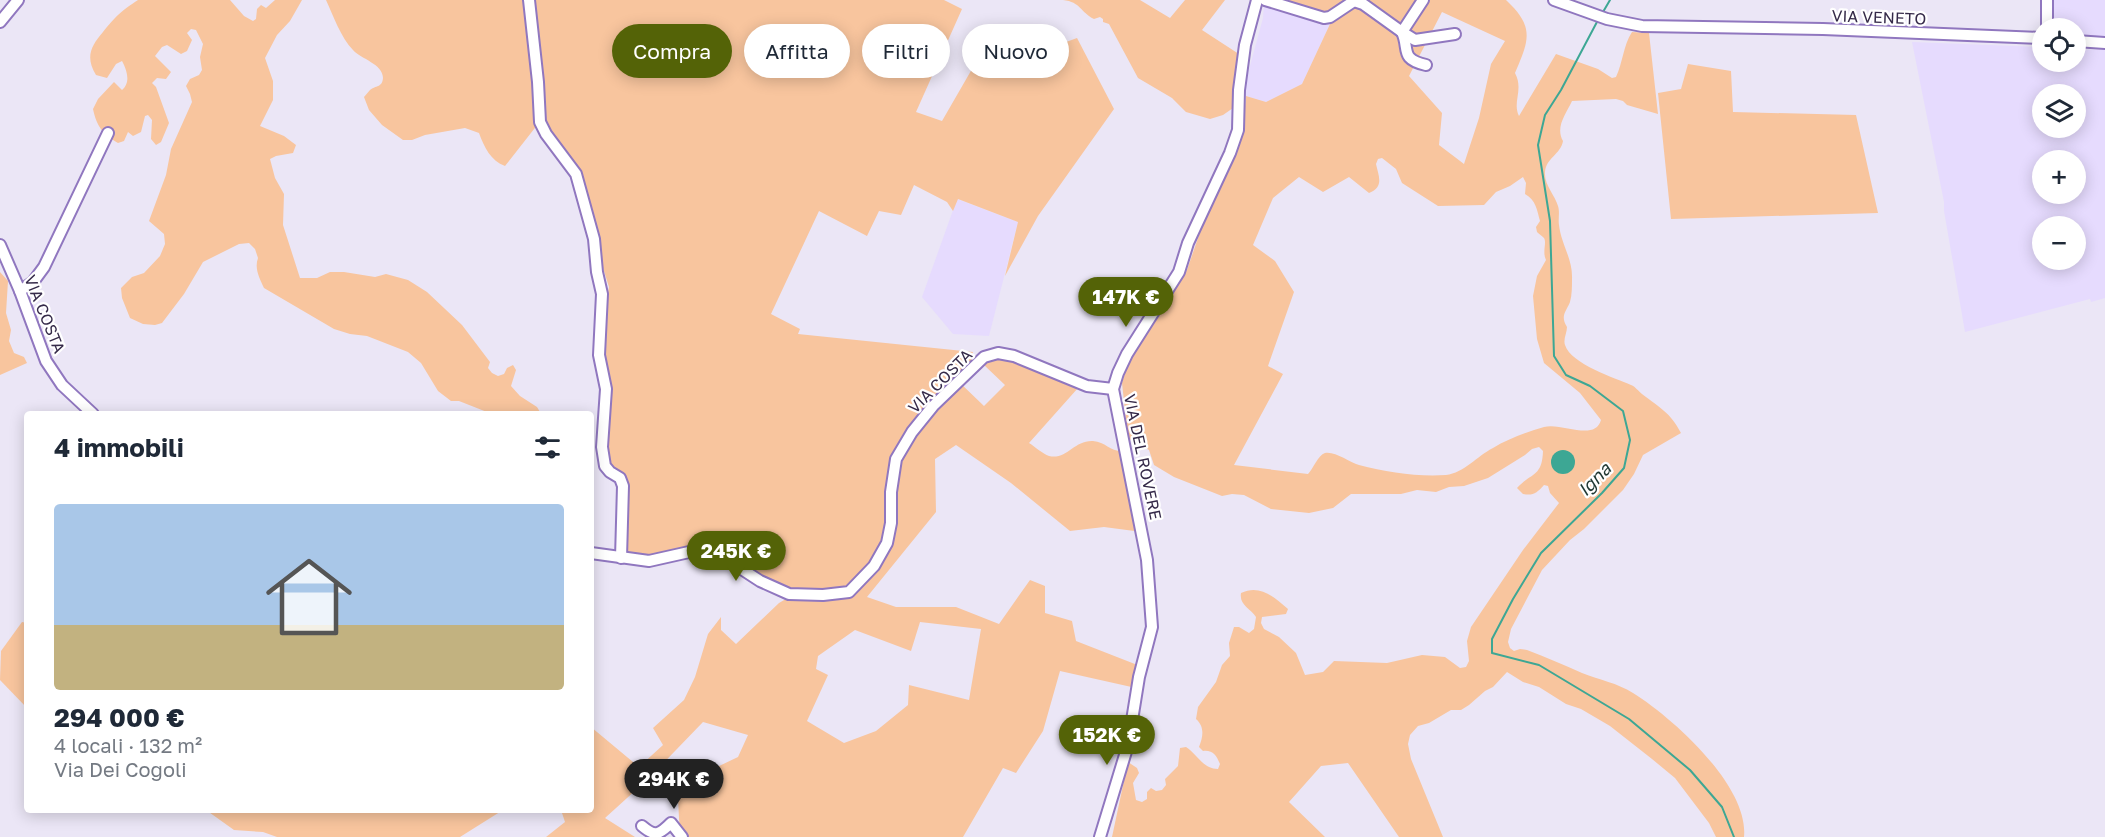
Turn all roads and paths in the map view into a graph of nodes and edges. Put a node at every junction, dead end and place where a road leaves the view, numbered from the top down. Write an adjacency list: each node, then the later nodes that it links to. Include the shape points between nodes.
1 (18, 0): 9 (street)
2 (529, 0): 22 (street, via 540,122 576,174 594,239 602,294 599,355 606,389 602,447 605,466 620,478 623,486)
3 (1257, 0): 19 (street, VIA DEL ROVERE, via 1245,45 1238,130 1230,153 1188,243 1179,272 1127,354)
4 (1264, 0): 10 (street, via 1324,18 1354,1)
5 (1423, 0): 10 (street)
6 (1554, 0): 12 (street, VIA VENETO, via 1607,19 1655,27)
7 (2047, 0): 8 (street)
8 (2048, 18)
9 (0, 22)
10 (1402, 32): 11 (street, via 1415,40); 15 (street, via 1408,56)
11 (1455, 34)
12 (2032, 38)
13 (2086, 41): 14 (street)
14 (2105, 43)
15 (1426, 65)
16 (108, 133): 18 (street, via 44,267)
17 (0, 245): 18 (street, VIA COSTA)
18 (20, 291): 20 (street, VIA COSTA, via 46,361 62,385)
19 (1113, 389): 22 (street, VIA COSTA, via 1088,386 1014,356 998,353 984,357 933,406 896,459 887,543 874,566 849,592 789,594 760,581 711,549 649,561); 25 (street, VIA DEL ROVERE, via 1143,537 1152,627 1128,745)
20 (90, 411)
21 (594, 554): 22 (street, VIA COSTA)
22 (621, 558)
23 (642, 826): 24 (street, via 655,834 670,823)
24 (682, 837)
25 (1100, 837)

